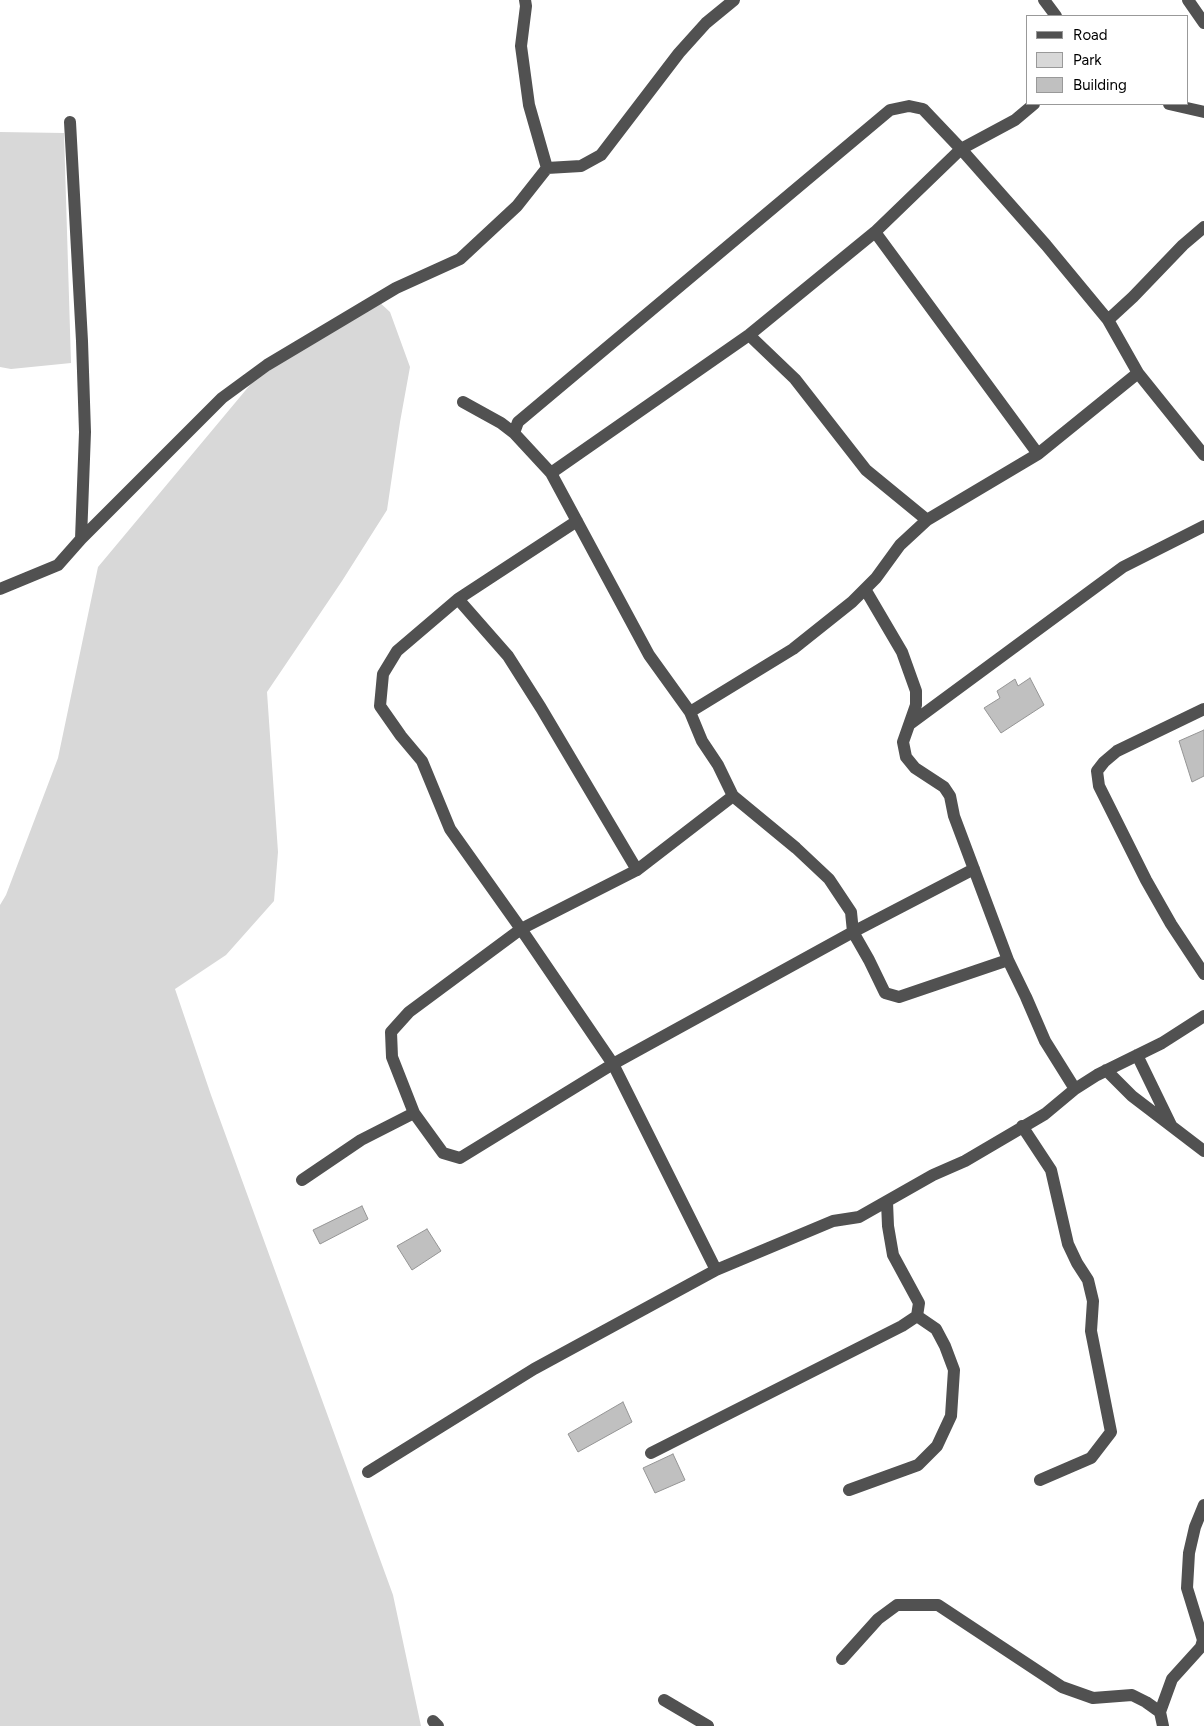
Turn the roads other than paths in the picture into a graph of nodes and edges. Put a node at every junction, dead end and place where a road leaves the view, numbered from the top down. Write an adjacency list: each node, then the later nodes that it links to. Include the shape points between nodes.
1 (525, 0): 12 (street, via 521,46 529,106)
2 (734, 0): 12 (street, via 706,23 679,53 601,155 581,166)
3 (1044, 0): 5 (street)
4 (1188, 0): 6 (street)
5 (1055, 15)
6 (1204, 23)
7 (1033, 105): 11 (street, via 1015,120)
8 (1173, 105): 9 (street)
9 (1204, 112)
10 (70, 122): 26 (street, via 85,432)
11 (961, 149): 14 (street); 15 (street); 19 (street, via 923,109 909,106 890,110 518,422)
12 (547, 168): 26 (street, via 517,206 460,259 396,288 267,365 222,398)
13 (1204, 227): 15 (street)
14 (875, 232): 16 (street); 20 (street)
15 (1108, 320): 17 (street)
16 (749, 335): 22 (street); 23 (street, via 795,380 866,470)
17 (1138, 373): 20 (street); 21 (street)
18 (463, 402): 19 (street)
19 (514, 433): 22 (street)
20 (1038, 454): 23 (street)
21 (1204, 455)
22 (551, 473): 24 (street)
23 (927, 520): 28 (street, via 900,544)
24 (577, 521): 29 (street); 31 (street, via 649,655)
25 (1204, 526): 32 (street, via 1123,567)
26 (80, 539): 27 (street, via 58,565)
27 (0, 589)
28 (865, 589): 31 (street, via 793,649); 32 (street, via 902,652 916,691 916,705)
29 (458, 599): 35 (street, via 508,656); 36 (street, via 397,651 383,674 380,706 422,761 450,829)
30 (1204, 709): 39 (street, via 1117,751 1097,771 1099,786 1142,872)
31 (690, 712): 33 (street, via 702,741)
32 (910, 724): 34 (street, via 903,742 906,756 914,768 944,787 950,796)
33 (733, 796): 35 (street); 37 (street, via 829,879 852,912)
34 (974, 869): 37 (street); 38 (street)
35 (637, 870): 36 (street)
36 (521, 928): 42 (street); 45 (street, via 409,1012 391,1032 392,1057)
37 (853, 932): 38 (street, via 885,993 899,997); 42 (street)
38 (1008, 960): 44 (street, via 1045,1041)
39 (1204, 974)
40 (1204, 1016): 41 (street)
41 (1137, 1055): 43 (street); 47 (street)
42 (613, 1064): 45 (street, via 460,1158 443,1153); 51 (street)
43 (1106, 1070): 44 (street); 47 (street, via 1132,1096)
44 (1075, 1089): 46 (street, via 1045,1114)
45 (414, 1113): 49 (street, via 361,1140)
46 (1022, 1126): 50 (street, via 965,1161); 55 (street, via 1051,1170 1068,1244 1088,1280 1093,1301 1091,1331 1111,1432 1091,1458)
47 (1172, 1126): 48 (street)
48 (1204, 1151)
49 (302, 1180)
50 (887, 1202): 51 (street, via 859,1217 833,1221); 52 (street, via 892,1255 918,1303)
51 (716, 1270): 54 (street, via 534,1369)
52 (917, 1316): 53 (street); 56 (street, via 936,1329 954,1370 951,1416 937,1446 918,1465)
53 (651, 1452)
54 (368, 1472)
55 (1040, 1480)
56 (849, 1490)
57 (1204, 1506): 60 (street, via 1189,1553 1186,1588 1202,1647 1172,1679)
58 (842, 1659): 60 (street, via 878,1619 897,1605 938,1605 1062,1687 1093,1698 1132,1695)
59 (664, 1700): 61 (street)
60 (1160, 1712): 62 (street)
61 (708, 1726)
62 (1163, 1726)

